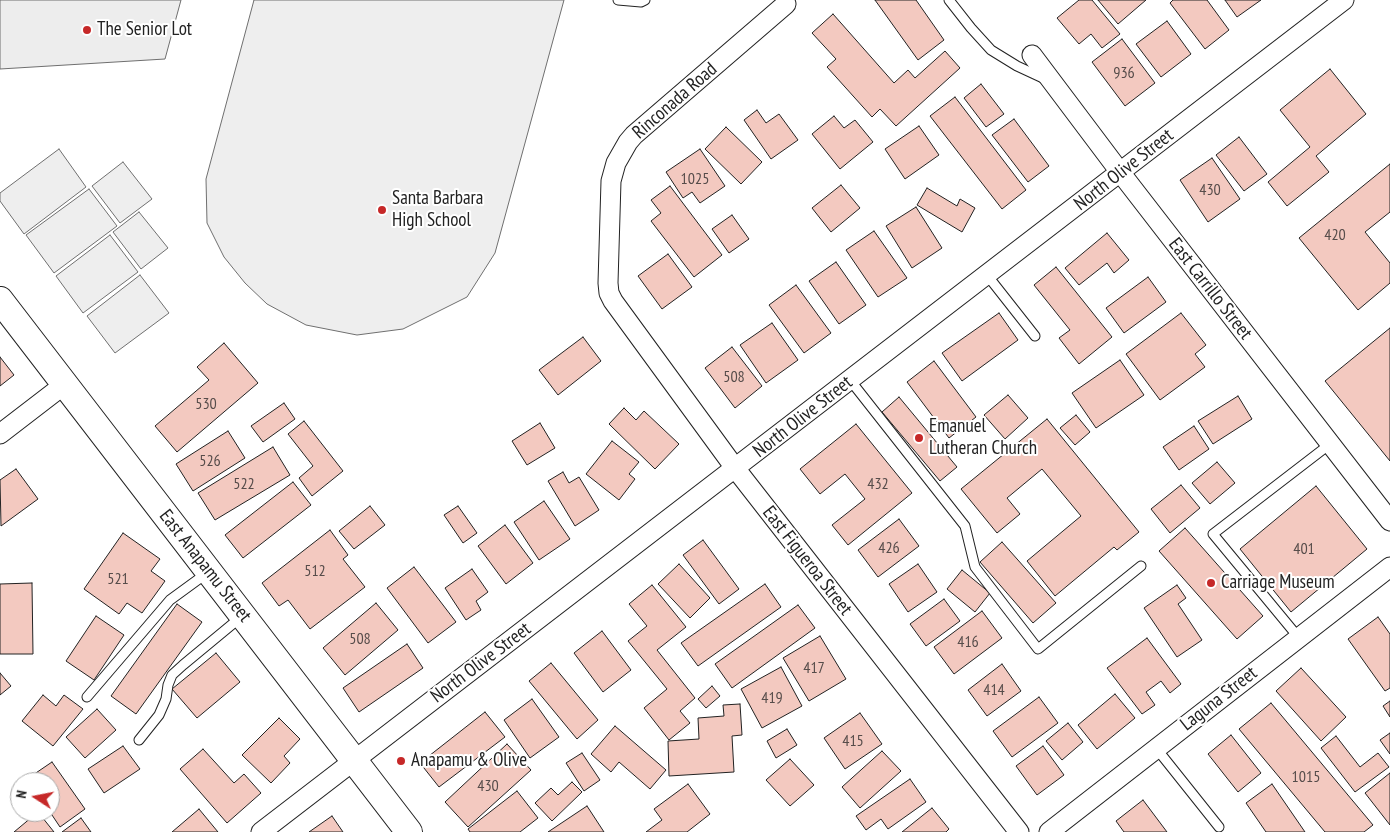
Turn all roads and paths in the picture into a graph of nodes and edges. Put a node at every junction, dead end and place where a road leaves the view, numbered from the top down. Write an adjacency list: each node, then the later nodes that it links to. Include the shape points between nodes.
1 (618, 0): 2 (lane)
2 (645, 0)
3 (949, 0): 7 (lane, via 991,50)
4 (1344, 0): 8 (street, North Olive Street)
5 (786, 4): 10 (street, Rinconada Road, via 628,142 616,163 611,181)
6 (1032, 55): 7 (street, East Carrillo Street)
7 (1052, 82): 8 (street, East Carrillo Street)
8 (1120, 172): 9 (street, North Olive Street); 16 (street, East Carrillo Street)
9 (988, 275): 12 (lane); 13 (street, North Olive Street)
10 (608, 283): 17 (street, East Figueroa Street, via 613,302)
11 (0, 300): 14 (main road, East Anapamu Street)
12 (1035, 336)
13 (850, 380): 17 (street, North Olive Street); 19 (lane, via 965,526 974,567 1038,649)
14 (65, 384): 15 (street); 21 (main road, East Anapamu Street)
15 (0, 434)
16 (1330, 444): 18 (street, East Carrillo Street); 23 (lane, via 1212,534)
17 (735, 468): 27 (street, North Olive Street); 31 (street, East Figueroa Street)
18 (1390, 521)
19 (1141, 566)
20 (1390, 568): 23 (street, Laguna Street)
21 (209, 571): 22 (main road, East Anapamu Street); 24 (lane, via 170,600)
22 (243, 616): 25 (lane, via 172,676 160,715); 27 (main road, East Anapamu Street)
23 (1298, 638): 26 (street, Laguna Street)
24 (87, 697)
25 (139, 740)
26 (1156, 748): 28 (lane); 32 (street, Laguna Street)
27 (354, 760): 29 (street, North Olive Street); 30 (main road, East Anapamu Street)
28 (1219, 827)
29 (261, 832)
30 (409, 832)
31 (1018, 832)
32 (1049, 832)

